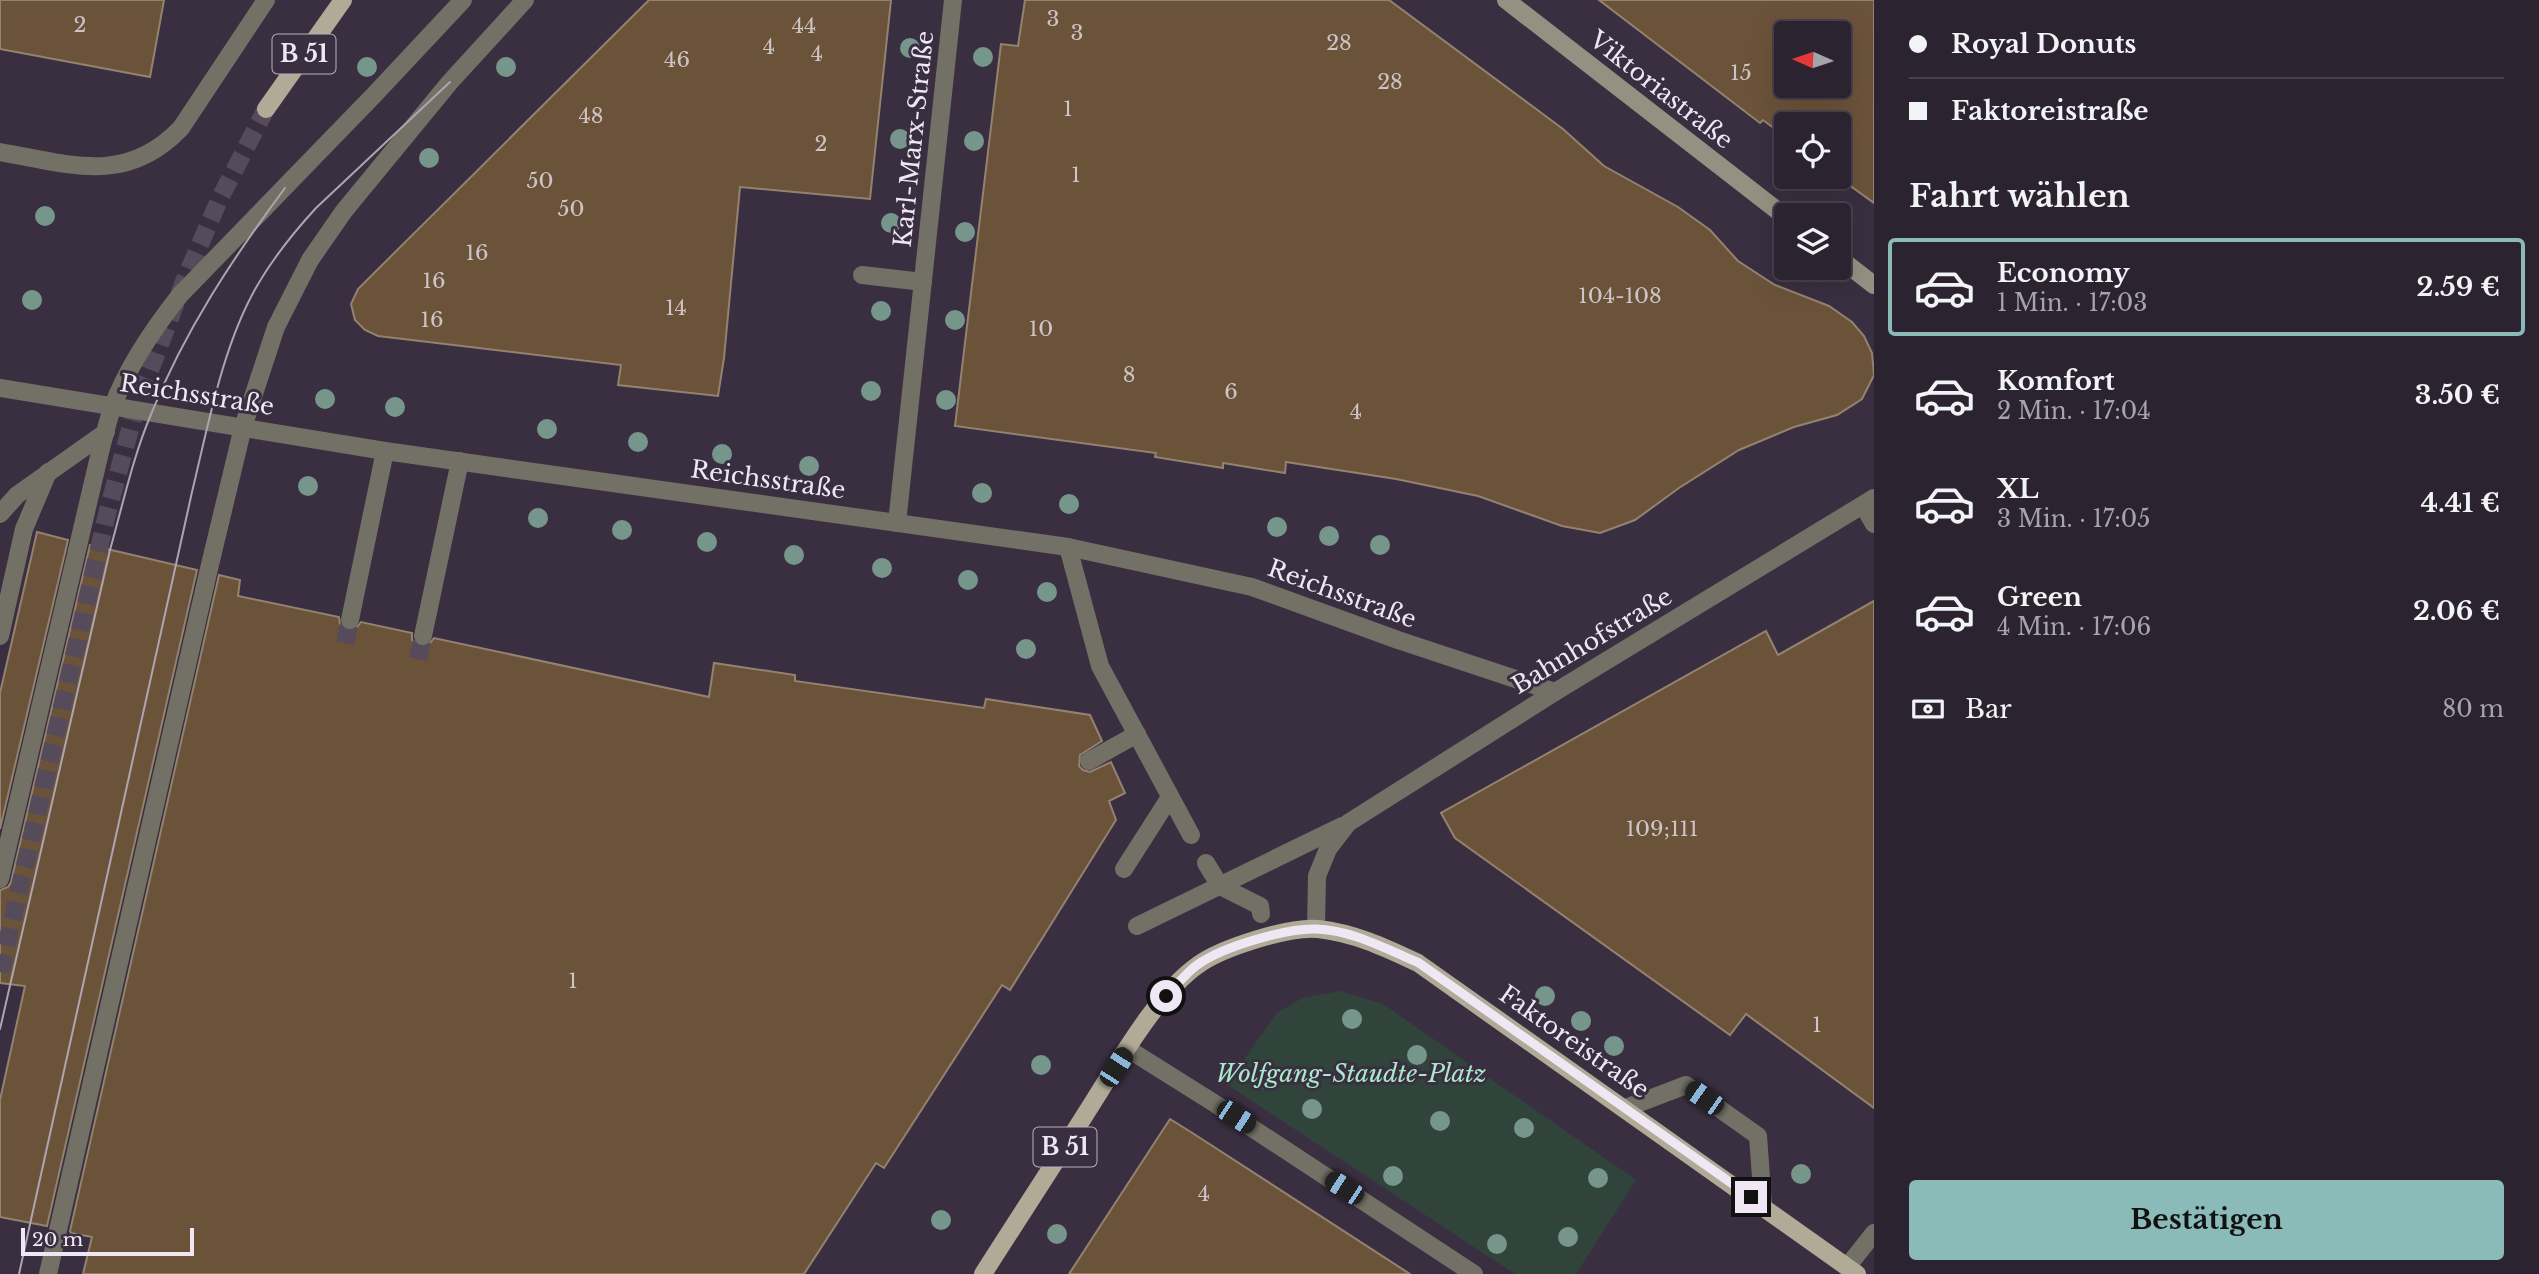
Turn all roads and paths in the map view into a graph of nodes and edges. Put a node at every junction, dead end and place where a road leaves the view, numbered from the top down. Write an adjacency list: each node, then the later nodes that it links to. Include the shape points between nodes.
1 (266, 0): 8 (street, via 181,128 145,156 117,166 84,166)
2 (343, 0): 7 (main road, B 51)
3 (463, 0): 15 (street, via 180,295 157,324)
4 (525, 0): 16 (street, via 388,154 310,260 276,327)
5 (953, 0): 12 (street, Karl-Marx-Straße)
6 (1506, 0): 9 (main road, Viktoriastraße)
7 (266, 109)
8 (0, 152)
9 (1774, 208)
10 (1851, 267): 13 (main road)
11 (862, 275): 12 (street, Karl-Marx-Straße)
12 (923, 282): 23 (street, Karl-Marx-Straße)
13 (1874, 285)
14 (0, 388): 15 (street, Reichsstraße)
15 (113, 406): 16 (street, Reichsstraße); 17 (street)
16 (243, 427): 18 (street, Reichsstraße); 47 (street)
17 (106, 432): 20 (street); 37 (street)
18 (385, 451): 19 (street, Reichsstraße); 26 (street)
19 (460, 461): 23 (street, Reichsstraße); 28 (street)
20 (48, 472): 22 (street); 27 (street, via 24,529)
21 (1869, 501): 24 (street, Bahnhofstraße); 29 (street, Bahnhofstraße)
22 (0, 514)
23 (897, 523): 25 (street, Reichsstraße)
24 (1874, 524)
25 (1068, 547): 29 (street, Reichsstraße, via 1252,587); 30 (street, via 1100,666)
26 (350, 620)
27 (0, 636)
28 (423, 636)
29 (1555, 692): 33 (street, Bahnhofstraße)
30 (1138, 734): 31 (street); 32 (street)
31 (1089, 761)
32 (1170, 797): 34 (street); 36 (street)
33 (1349, 823): 38 (street, Bahnhofstraße); 41 (street, Bahnhofstraße, via 1328,849 1317,876)
34 (1191, 835)
35 (1206, 863): 38 (street)
36 (1124, 869)
37 (0, 879)
38 (1220, 886): 39 (street, via 1260,906); 40 (street, Bahnhofstraße)
39 (1262, 914)
40 (1137, 926)
41 (1316, 929): 42 (main road, Faktoreistraße / B 51, via 1267,936 1196,966 1166,996); 43 (main road, Faktoreistraße, via 1363,938 1419,963)
42 (1128, 1049): 48 (main road, B 51); 49 (street)
43 (1626, 1108): 44 (main road, Faktoreistraße); 44 (street, via 1686,1086 1758,1136)
44 (1763, 1205): 46 (main road, Faktoreistraße)
45 (1874, 1233): 46 (street)
46 (1852, 1270)
47 (48, 1274)
48 (983, 1274)
49 (1474, 1274)

